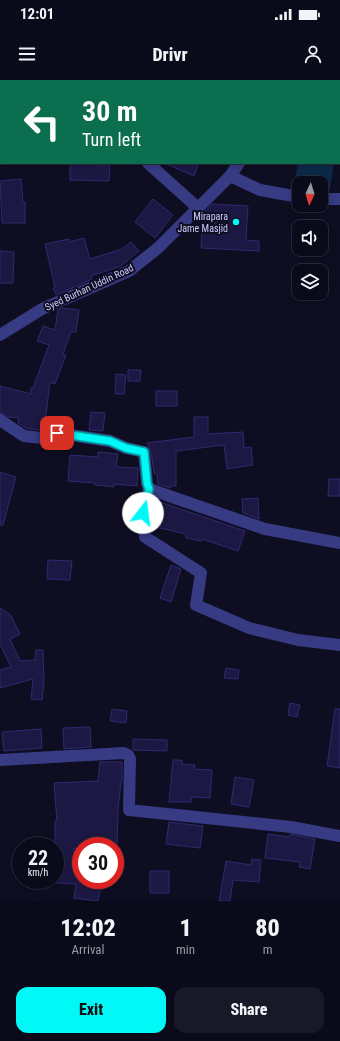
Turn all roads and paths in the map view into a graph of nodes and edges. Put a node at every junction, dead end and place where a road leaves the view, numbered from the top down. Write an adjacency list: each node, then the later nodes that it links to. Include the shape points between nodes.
1 (149, 164): 7 (street)
2 (238, 164): 3 (street, Syed Burhan Uddin Road)
3 (230, 176): 4 (street, via 260,190); 7 (street, Syed Burhan Uddin Road)
4 (292, 196)
5 (328, 199): 6 (street)
6 (340, 199)
7 (198, 208): 8 (street, Syed Burhan Uddin Road, via 158,248 129,270 42,309)
8 (0, 335)
9 (0, 420): 10 (street, via 24,436 50,439 57,433 110,441 144,452)
10 (149, 489): 11 (street, via 265,529); 12 (street, via 143,513 145,537 202,573 196,605 249,628 298,640)
11 (340, 543)
12 (340, 645)
13 (0, 760): 14 (street, via 124,753 130,759 128,810 291,827)
14 (340, 836)

